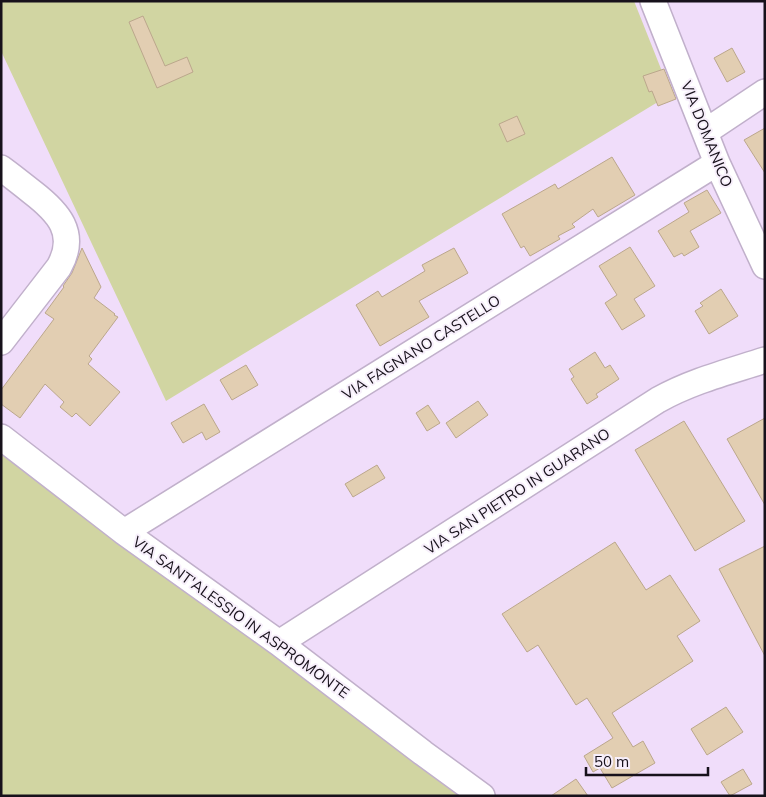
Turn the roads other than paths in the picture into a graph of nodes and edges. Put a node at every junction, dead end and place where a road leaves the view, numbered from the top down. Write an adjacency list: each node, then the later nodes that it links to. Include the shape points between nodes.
1 (653, 1): 3 (street, VIA DOMANICO)
2 (765, 92): 3 (street)
3 (705, 132): 4 (street, VIA DOMANICO)
4 (717, 163): 6 (street, VIA DOMANICO); 10 (street, VIA FAGNANO CASTELLO)
5 (1, 168): 7 (street, via 55,212 64,227 66,240 59,267)
6 (765, 266)
7 (1, 342)
8 (765, 360): 11 (street, VIA SAN PIETRO IN GUARANO, via 703,379 658,400)
9 (1, 437): 10 (street, VIA SANT'ALESSIO IN ASPROMONTE)
10 (124, 532): 11 (street, VIA SANT'ALESSIO IN ASPROMONTE)
11 (280, 643): 12 (street, VIA SANT'ALESSIO IN ASPROMONTE)
12 (482, 796)

